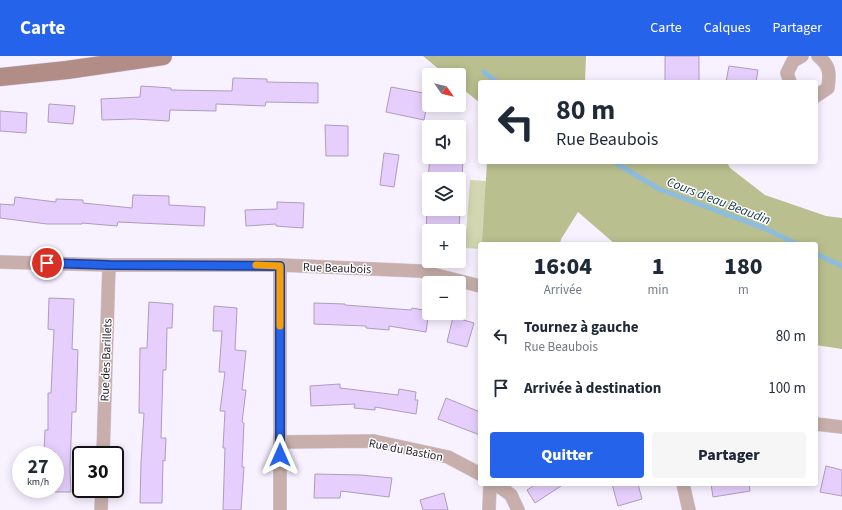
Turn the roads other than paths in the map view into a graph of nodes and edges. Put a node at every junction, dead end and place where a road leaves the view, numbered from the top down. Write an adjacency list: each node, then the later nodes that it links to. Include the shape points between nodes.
1 (163, 56): 5 (street)
2 (802, 56): 6 (street, via 793,61 787,73)
3 (818, 56): 4 (street)
4 (836, 76): 7 (street, via 828,88)
5 (0, 77)
6 (789, 80)
7 (818, 95)
8 (0, 262): 9 (street, Rue Beaubois)
9 (109, 265): 10 (street, Rue Beaubois); 15 (street, Rue des Barillets)
10 (280, 266): 11 (street, Rue Beaubois, via 420,271); 14 (street)
11 (478, 286)
12 (818, 424): 13 (street)
13 (842, 427)
14 (280, 442): 16 (street, Rue du Bastion, via 374,441 448,457); 22 (street)
15 (103, 446)
16 (478, 473)
17 (490, 486): 23 (street)
18 (499, 486): 24 (street, via 511,495)
19 (683, 486): 25 (street)
20 (102, 498): 21 (street)
21 (102, 510)
22 (280, 510)
23 (489, 510)
24 (518, 510)
25 (689, 510)

